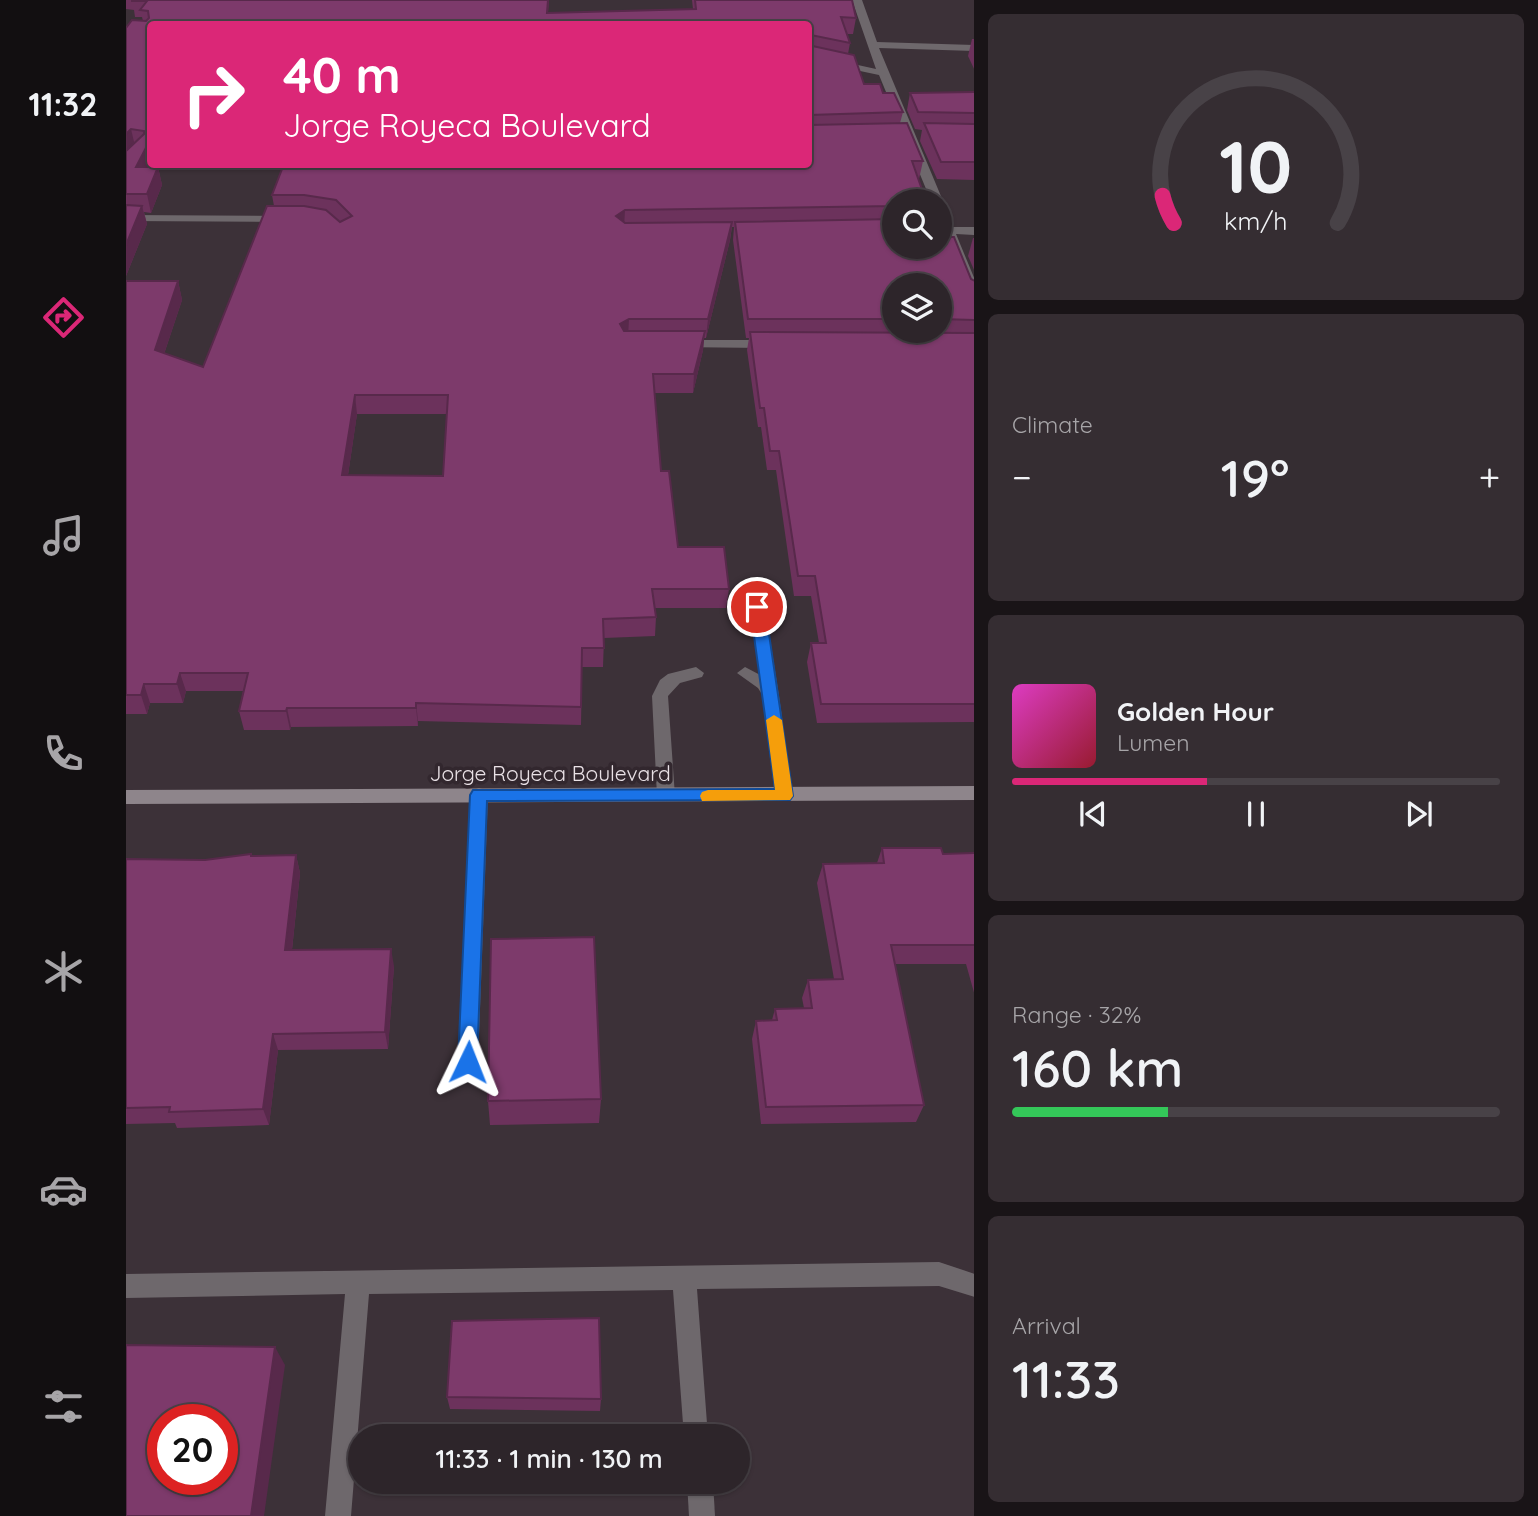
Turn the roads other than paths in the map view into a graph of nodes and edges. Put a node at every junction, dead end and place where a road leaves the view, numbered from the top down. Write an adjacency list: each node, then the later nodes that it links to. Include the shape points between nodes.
1 (857, 0): 2 (street)
2 (873, 44): 3 (street); 5 (street)
3 (974, 48)
4 (812, 58): 5 (street)
5 (883, 73): 7 (street)
6 (897, 135): 7 (street)
7 (910, 135): 8 (street); 9 (street)
8 (923, 135)
9 (932, 189)
10 (126, 218): 11 (street)
11 (293, 219)
12 (952, 230): 13 (street)
13 (974, 231)
14 (952, 247): 15 (street)
15 (974, 295)
16 (670, 344): 17 (street)
17 (781, 344)
18 (757, 607): 21 (street)
19 (696, 673): 24 (street, via 672,678 660,695)
20 (745, 673): 21 (street, via 764,684)
21 (771, 695): 25 (street)
22 (974, 793): 25 (street, Jorge Royeca Boulevard)
23 (479, 795): 24 (street, Jorge Royeca Boulevard); 26 (street, Jorge Royeca Boulevard); 27 (street)
24 (666, 796): 25 (street, Jorge Royeca Boulevard)
25 (784, 796)
26 (126, 797)
27 (468, 1062)
28 (684, 1276): 29 (street); 31 (street, via 939,1274); 32 (street)
29 (358, 1282): 30 (street); 34 (street)
30 (126, 1286)
31 (974, 1286)
32 (695, 1424)
33 (701, 1494): 35 (street)
34 (338, 1516)
35 (702, 1516)

